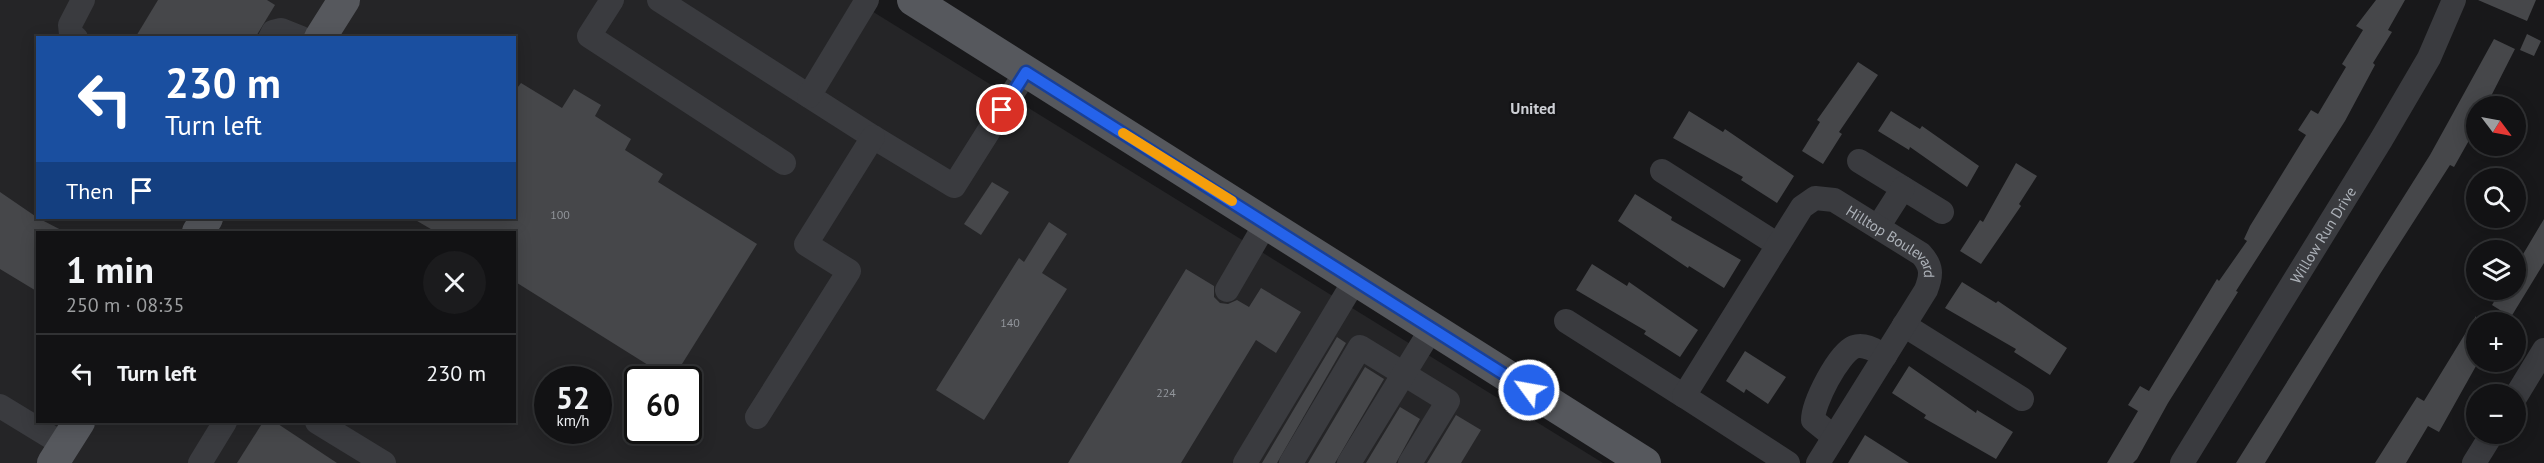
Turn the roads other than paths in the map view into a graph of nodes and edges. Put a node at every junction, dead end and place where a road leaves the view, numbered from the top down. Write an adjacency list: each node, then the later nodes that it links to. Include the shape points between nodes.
1 (83, 0): 8 (street, via 70,25)
2 (344, 0): 11 (main road)
3 (612, 0): 16 (street, via 589,36)
4 (659, 0): 13 (street)
5 (867, 0): 13 (street)
6 (913, 0): 12 (main road)
7 (2454, 0): 50 (street, Willow Run Drive, via 2429,58)
8 (74, 36)
9 (271, 36): 10 (street, via 281,30)
10 (296, 36)
11 (321, 36)
12 (1026, 72): 14 (street, via 954,186); 20 (main road)
13 (809, 96): 14 (street)
14 (873, 137): 35 (street, via 806,244 849,271)
15 (1859, 161): 18 (street)
16 (784, 164)
17 (1662, 171): 22 (street)
18 (1903, 188): 19 (street); 21 (street)
19 (1942, 212)
20 (1266, 224): 23 (main road); 24 (street)
21 (1878, 227): 22 (street, Hilltop Boulevard, via 1834,200 1815,198 1802,207); 26 (street, Hilltop Boulevard, via 1929,263 1931,277 1926,290)
22 (1778, 245): 32 (street, Hilltop Boulevard)
23 (1355, 280): 27 (main road); 43 (street)
24 (1227, 290)
25 (1566, 321): 32 (street)
26 (1904, 325): 29 (street, Hilltop Boulevard); 33 (street)
27 (1432, 328): 30 (street); 47 (main road)
28 (2544, 350): 31 (street)
29 (1885, 356): 38 (street, Hilltop Boulevard); 38 (street, via 1867,346 1854,347 1828,380 1813,408 1813,420)
30 (1403, 374): 44 (street, via 1360,347); 45 (street); 46 (street, via 1448,401)
31 (2523, 384)
32 (1684, 396): 48 (street)
33 (2022, 399)
34 (0, 406): 39 (street)
35 (757, 417)
36 (224, 423): 41 (street)
37 (319, 423): 42 (street)
38 (1834, 438): 49 (street, Hilltop Boulevard)
39 (65, 443)
40 (2486, 444): 51 (street)
41 (200, 463)
42 (384, 463)
43 (1245, 463)
44 (1291, 463)
45 (1349, 463)
46 (1410, 463)
47 (1645, 463)
48 (1788, 463)
49 (1818, 463)
50 (2182, 463)
51 (2474, 463)

